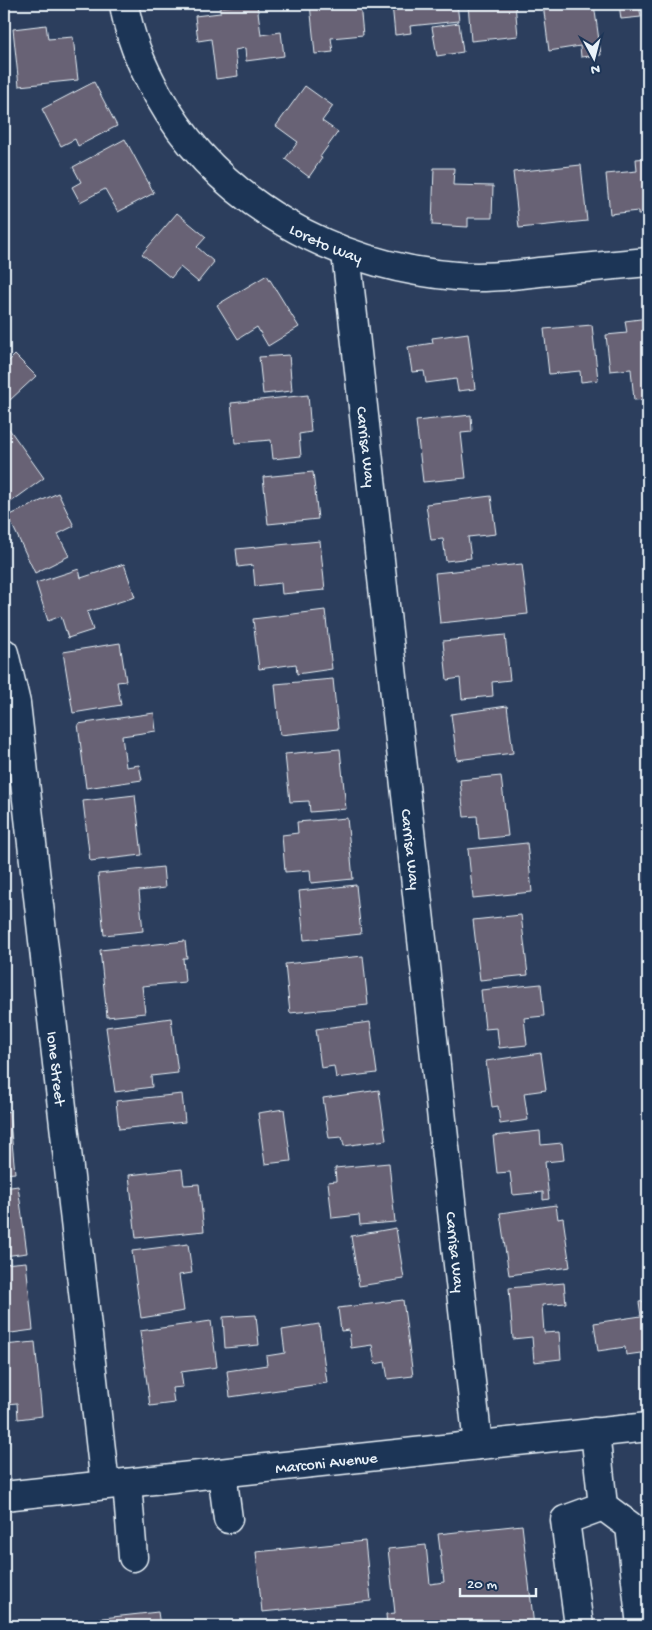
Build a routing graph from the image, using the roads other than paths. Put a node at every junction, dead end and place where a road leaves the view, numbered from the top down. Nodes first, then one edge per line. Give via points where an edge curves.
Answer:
1 (124, 4) edge
2 (346, 253) junction
3 (648, 262) edge
4 (4, 653) edge
5 (648, 1427) edge
6 (595, 1432) junction
7 (478, 1445) junction
8 (222, 1473) junction
9 (116, 1484) junction
10 (4, 1496) edge
11 (603, 1506) junction
12 (228, 1519) dead end
13 (133, 1557) dead end
14 (579, 1626) edge
15 (641, 1626) edge

1 - 2 street, Loreto Way via 138,57 148,78 196,151 240,192 272,216
2 - 3 street, Loreto Way via 418,272 458,276 497,276
2 - 7 street, Carrisa Way
4 - 9 street, Ione Street via 16,703
5 - 6 street, Marconi Avenue
6 - 7 street, Marconi Avenue
6 - 11 street
7 - 8 street, Marconi Avenue
8 - 9 street, Marconi Avenue
8 - 12 street
9 - 10 street, Marconi Avenue
9 - 13 street, Ione Street
11 - 14 street via 565,1520
11 - 15 street via 630,1526

